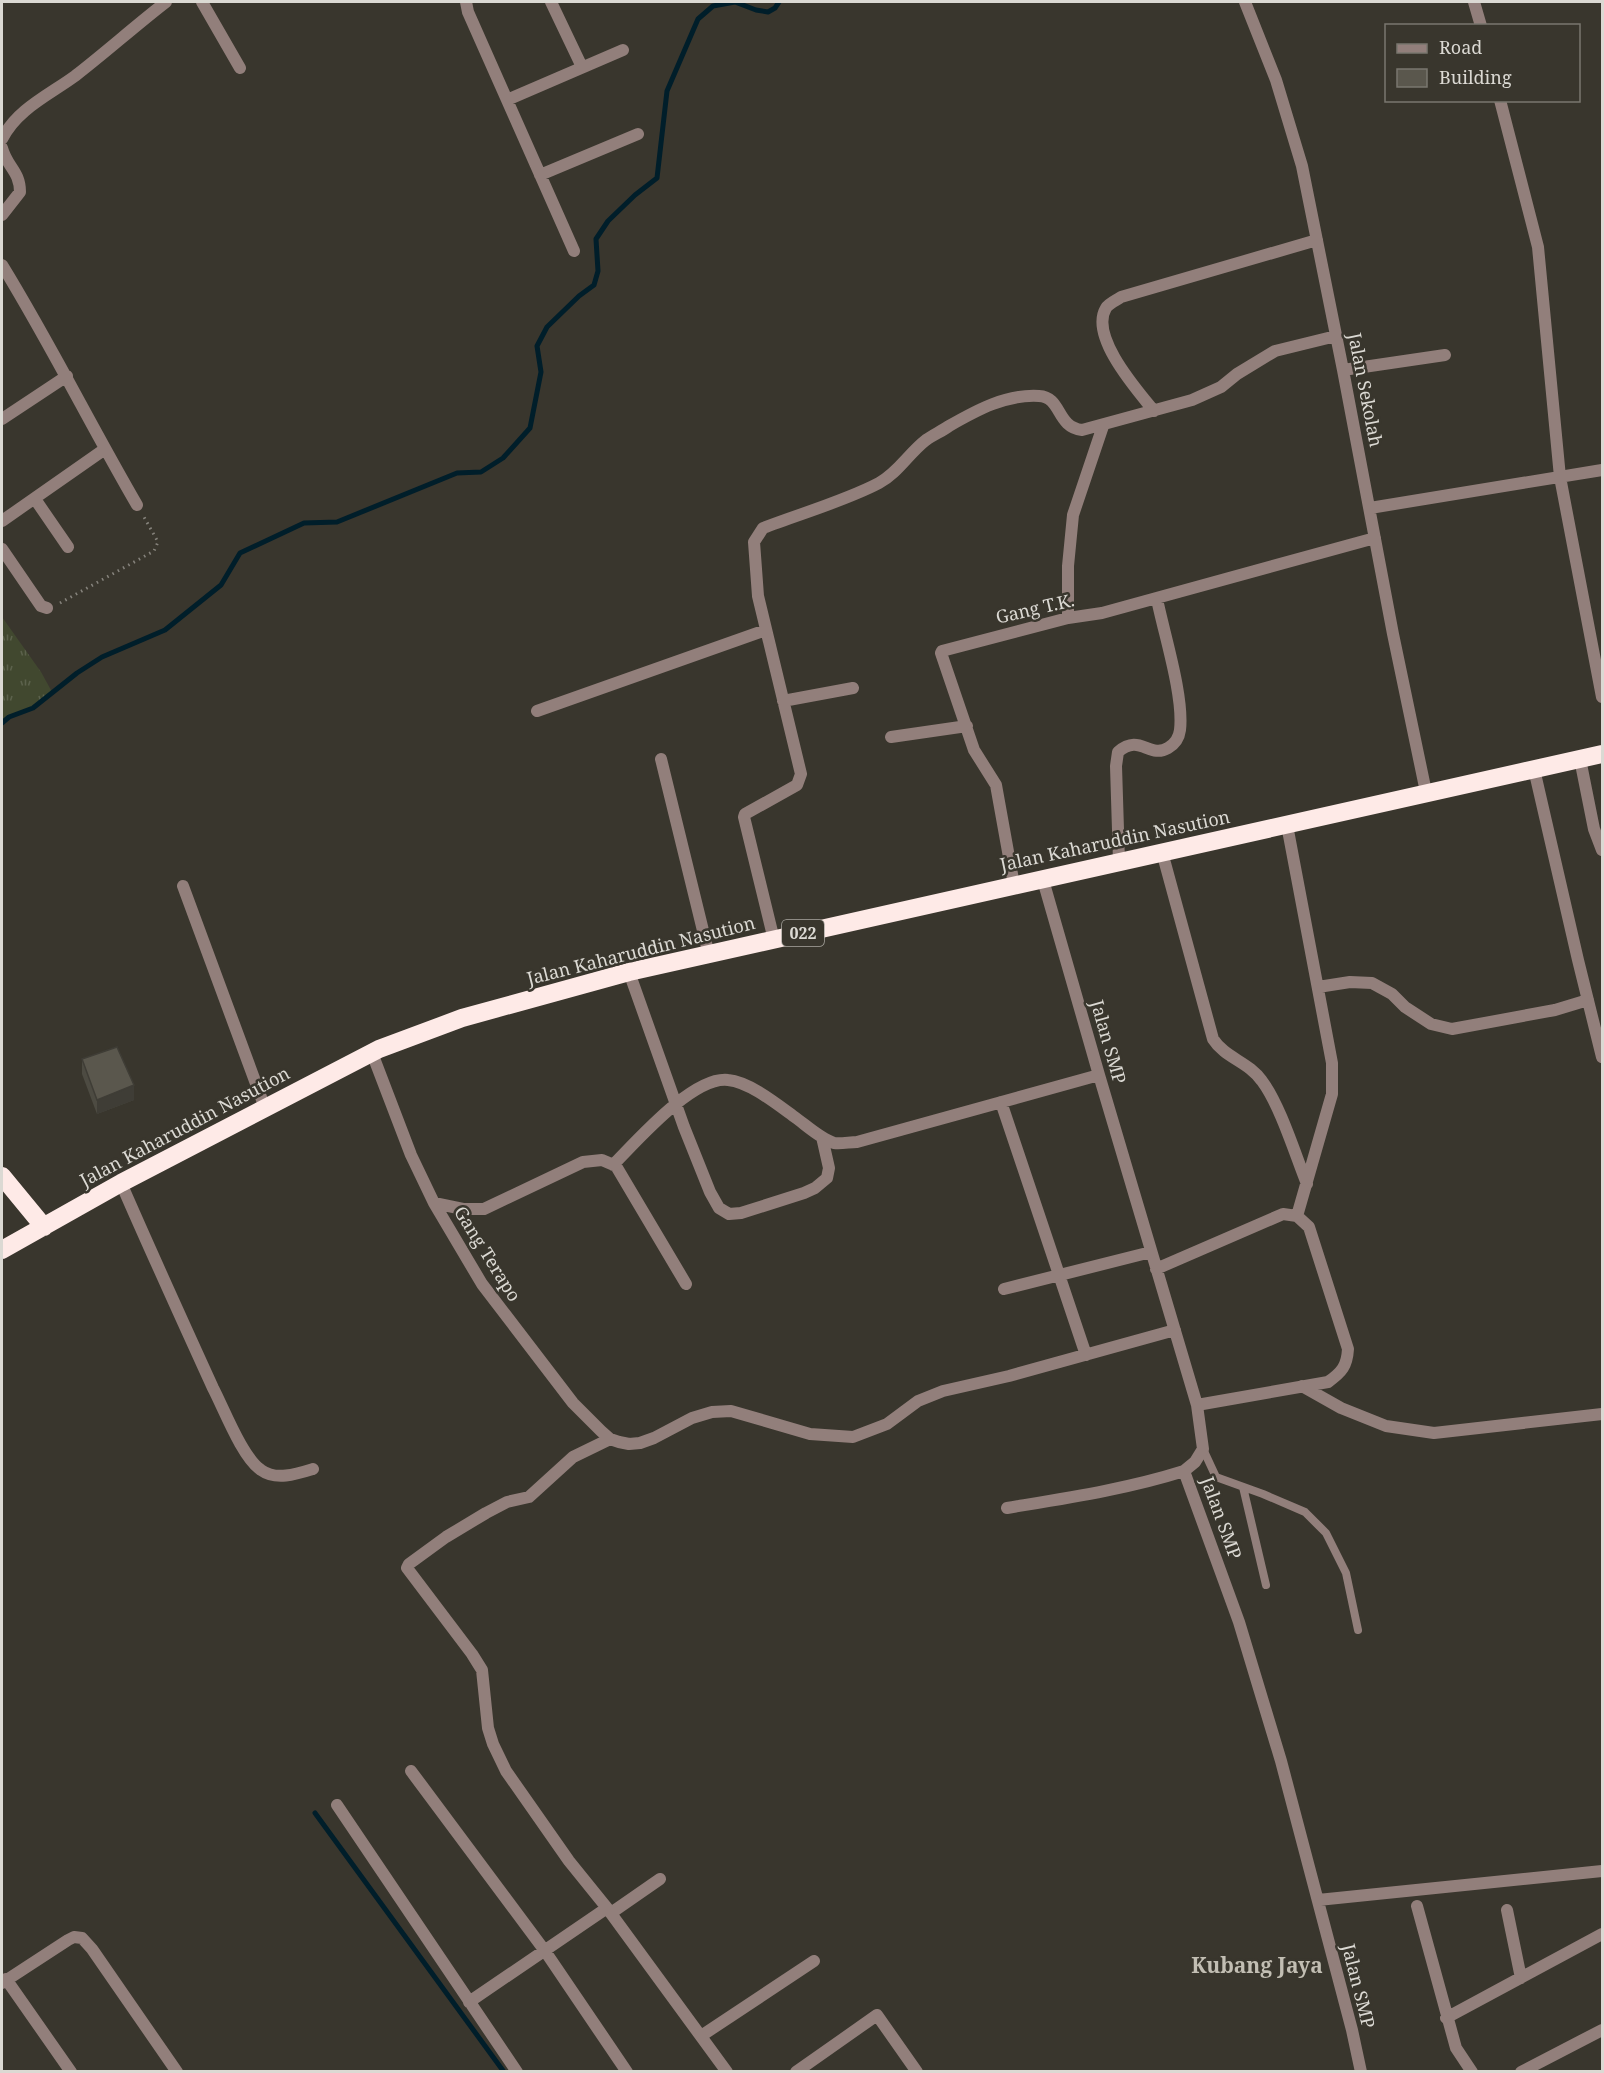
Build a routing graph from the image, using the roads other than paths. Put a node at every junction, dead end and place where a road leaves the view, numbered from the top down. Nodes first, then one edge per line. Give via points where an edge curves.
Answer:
1 (166, 2) edge
2 (202, 2) edge
3 (466, 2) edge
4 (551, 2) edge
5 (1245, 2) edge
6 (1474, 2) edge
7 (1480, 24) edge
8 (623, 50) dead end
9 (582, 67) junction
10 (240, 68) dead end
11 (507, 100) junction
12 (1501, 102) edge
13 (638, 134) dead end
14 (2, 139) edge
15 (2, 148) edge
16 (540, 175) junction
17 (2, 215) edge
18 (1317, 240) junction
19 (574, 251) dead end
20 (2, 265) edge
21 (1336, 336) junction
22 (1445, 355) dead end
23 (1343, 370) junction
24 (67, 376) junction
25 (1154, 411) junction
26 (2, 419) edge
27 (1103, 426) junction
28 (105, 448) junction
29 (1602, 470) edge
30 (1560, 477) junction
31 (35, 499) junction
32 (137, 505) road end
33 (1370, 508) junction
34 (2, 521) edge
35 (1375, 538) junction
36 (68, 547) dead end
37 (2, 549) edge
38 (1157, 599) junction
39 (47, 608) road end
40 (1068, 618) junction
41 (766, 630) junction
42 (853, 688) dead end
43 (1602, 697) edge
44 (783, 701) junction
45 (537, 711) dead end
46 (967, 726) junction
47 (891, 737) dead end
48 (1602, 754) edge
49 (661, 759) dead end
50 (1581, 759) junction
51 (1534, 769) junction
52 (1426, 792) junction
53 (1287, 825) junction
54 (1602, 850) edge
55 (1162, 852) junction
56 (1119, 862) junction
57 (1043, 880) junction
58 (1014, 885) junction
59 (183, 886) dead end
60 (774, 940) junction
61 (709, 955) junction
62 (629, 972) junction
63 (1318, 987) junction
64 (1588, 1000) junction
65 (372, 1053) junction
66 (1602, 1057) edge
67 (1099, 1075) junction
68 (1001, 1102) junction
69 (676, 1103) junction
70 (265, 1108) junction
71 (822, 1137) junction
72 (613, 1165) junction
73 (2, 1176) edge
74 (122, 1183) junction
75 (1307, 1184) junction
76 (434, 1203) junction
77 (1297, 1216) junction
78 (44, 1227) junction
79 (2, 1250) edge
80 (1151, 1252) junction
81 (1156, 1269) junction
82 (1059, 1275) junction
83 (686, 1284) dead end
84 (1004, 1289) dead end
85 (1174, 1330) junction
86 (1086, 1355) junction
87 (1302, 1386) junction
88 (1197, 1405) junction
89 (1602, 1414) edge
90 (615, 1440) junction
91 (1203, 1449) junction
92 (314, 1469) dead end
93 (1184, 1471) junction
94 (1243, 1487) junction
95 (1007, 1508) dead end
96 (1266, 1585) dead end
97 (1358, 1630) dead end
98 (411, 1771) dead end
99 (336, 1804) dead end
100 (1602, 1871) edge
101 (660, 1880) dead end
102 (1318, 1900) junction
103 (1417, 1906) dead end
104 (609, 1910) junction
105 (1507, 1910) dead end
106 (1602, 1934) edge
107 (545, 1951) junction
108 (814, 1961) dead end
109 (1521, 1978) junction
110 (4, 1981) edge
111 (469, 2002) junction
112 (1446, 2018) junction
113 (1602, 2030) edge
114 (701, 2036) junction
115 (800, 2071) edge
116 (71, 2072) edge
117 (177, 2072) edge
118 (517, 2072) edge
119 (627, 2072) edge
120 (727, 2072) edge
121 (917, 2072) edge
122 (1361, 2072) edge
123 (1472, 2072) edge
124 (1521, 2072) edge

1 - 14 street via 74,77 22,112
2 - 10 street
3 - 11 street
4 - 9 street
5 - 18 street, Jalan Sekolah via 1280,91 1302,166
6 - 7 street
8 - 9 street
9 - 11 street
11 - 16 street
12 - 30 street via 1538,247
13 - 16 street
15 - 17 street via 20,179 20,192
16 - 19 street
18 - 21 street, Jalan Sekolah
18 - 25 street via 1121,297 1106,307 1102,323 1108,343
20 - 24 street
21 - 23 street, Jalan Sekolah
21 - 25 street via 1275,351 1221,387
22 - 23 street
23 - 33 street, Jalan Sekolah
24 - 26 street
24 - 28 street
25 - 27 street
27 - 40 street via 1073,515
27 - 41 street via 1074,429 1046,396 997,403 926,440 880,482 763,528 754,542 758,596
28 - 31 street
28 - 32 street
29 - 30 street
30 - 33 street
30 - 43 street
31 - 34 street
31 - 36 street
33 - 35 street, Jalan Sekolah
35 - 38 street, Gang T.K.
35 - 52 street, Jalan Sekolah
37 - 39 street via 41,606
38 - 40 street, Gang T.K.
38 - 56 street via 1178,695 1180,730 1175,743 1166,750 1139,744 1126,745 1118,752
40 - 46 street, Gang T.K. via 942,651
41 - 44 street
41 - 45 street
42 - 44 street
44 - 60 street via 800,780 744,817
46 - 47 street
46 - 58 street, Gang T.K. via 974,750 996,785
48 - 50 highway, Jalan Kaharuddin Nasution / 022
49 - 61 street
50 - 51 highway, Jalan Kaharuddin Nasution / 022
50 - 54 street via 1594,829
51 - 52 highway, Jalan Kaharuddin Nasution / 022
51 - 64 street
52 - 53 highway, Jalan Kaharuddin Nasution / 022
53 - 55 highway, Jalan Kaharuddin Nasution / 022
53 - 63 street
55 - 56 highway, Jalan Kaharuddin Nasution / 022
55 - 75 street via 1213,1039 1220,1049 1262,1081
56 - 57 highway, Jalan Kaharuddin Nasution / 022
57 - 58 highway, Jalan Kaharuddin Nasution / 022
57 - 67 street, Jalan SMP
58 - 60 highway, Jalan Kaharuddin Nasution / 022
59 - 70 street
60 - 61 highway, Jalan Kaharuddin Nasution / 022
61 - 62 highway, Jalan Kaharuddin Nasution / 022
62 - 65 highway, Jalan Kaharuddin Nasution / 022 via 462,1018
62 - 69 street
63 - 64 street via 1372,983 1431,1024 1452,1029
63 - 75 street via 1332,1063 1332,1094
64 - 66 street
65 - 70 highway, Jalan Kaharuddin Nasution / 022
65 - 76 street, Gang Terapo
67 - 68 street
67 - 80 street, Jalan SMP
68 - 71 street via 857,1142 835,1143
68 - 82 street
69 - 71 street via 709,1083 728,1080 768,1098
69 - 71 street via 710,1192 719,1208 729,1214 741,1214 804,1192 827,1178 829,1168
69 - 72 street
70 - 74 highway, Jalan Kaharuddin Nasution / 022
72 - 76 street via 583,1162 484,1209
72 - 83 street
73 - 78 highway
74 - 78 highway, Jalan Kaharuddin Nasution / 022
74 - 92 street via 233,1430 251,1460 259,1470 279,1476
75 - 77 street
76 - 90 street, Gang Terapo via 503,1314 573,1403
77 - 81 street via 1283,1214
77 - 87 street via 1309,1227 1348,1349 1348,1361 1341,1373 1328,1382
78 - 79 highway, 022
80 - 81 street, Jalan SMP
80 - 82 street
81 - 85 street, Jalan SMP
82 - 84 street
82 - 86 street
85 - 86 street
85 - 88 street, Jalan SMP
86 - 90 street via 943,1391 918,1401 887,1424 853,1437 810,1434 731,1411 692,1418 640,1443
87 - 88 street
87 - 89 street via 1341,1408 1386,1426 1434,1433
88 - 91 street, Jalan SMP
90 - 104 street via 573,1457 529,1497 507,1502 446,1537 407,1568 482,1670 488,1728 507,1771 569,1861
91 - 93 street, Jalan SMP
91 - 94 lane via 1216,1477
93 - 95 street via 1086,1495
93 - 102 street, Jalan SMP via 1239,1622
94 - 96 lane
94 - 97 lane via 1305,1512 1326,1533 1346,1573
98 - 107 street
99 - 111 street
100 - 102 street
101 - 104 street
102 - 122 street, Jalan SMP
103 - 112 street
104 - 107 street
104 - 114 street
105 - 109 street
106 - 109 street
107 - 111 street
107 - 119 street
108 - 114 street
109 - 112 street
110 - 116 street
110 - 117 street via 68,1940 82,1938
111 - 118 street
112 - 123 street via 1456,2048
113 - 124 street
114 - 120 street
115 - 121 street via 877,2015

